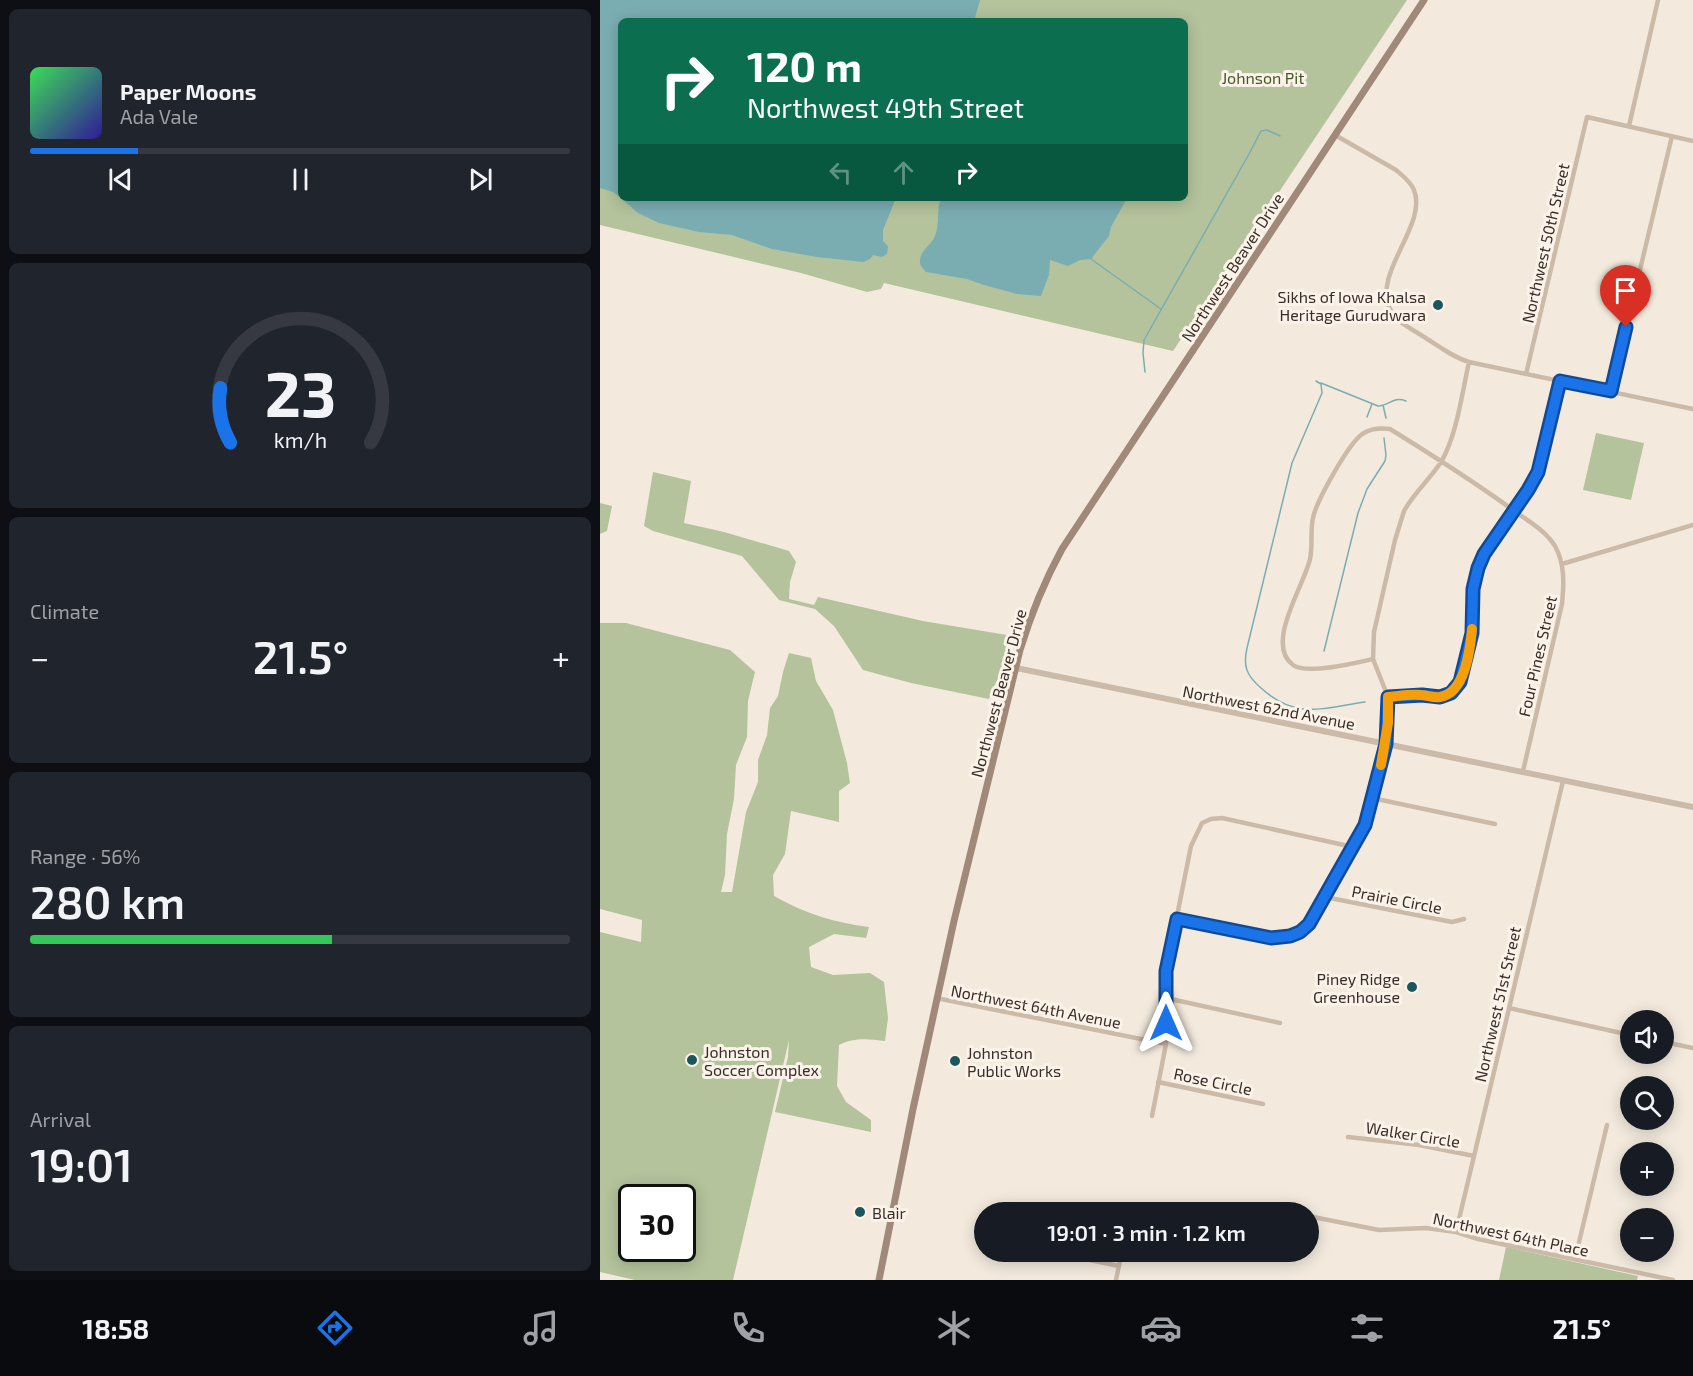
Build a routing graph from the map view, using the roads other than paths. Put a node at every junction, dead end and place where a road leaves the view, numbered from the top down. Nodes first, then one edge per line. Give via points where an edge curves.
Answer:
1 (1424, 0) edge
2 (1658, 0) edge
3 (1629, 126) junction
4 (1335, 135) junction
5 (1672, 136) junction
6 (1693, 141) edge
7 (1469, 362) junction
8 (1526, 374) junction
9 (1560, 381) junction
10 (1611, 391) junction
11 (1693, 409) edge
12 (1441, 462) junction
13 (1514, 510) junction
14 (1693, 525) edge
15 (1562, 564) junction
16 (1373, 659) junction
17 (1016, 668) junction
18 (1388, 697) junction
19 (1386, 744) junction
20 (1523, 771) junction
21 (1563, 781) junction
22 (1372, 798) junction
23 (1693, 807) edge
24 (1495, 824) dead end
25 (1353, 847) junction
26 (1325, 897) junction
27 (1177, 919) junction
28 (1464, 919) dead end
29 (936, 998) junction
30 (1166, 998) junction
31 (1509, 1008) junction
32 (1280, 1023) dead end
33 (1620, 1033) edge
34 (1166, 1044) junction
35 (1674, 1044) edge
36 (1693, 1048) edge
37 (1158, 1082) junction
38 (1263, 1104) dead end
39 (1152, 1116) dead end
40 (1607, 1125) dead end
41 (1348, 1137) dead end
42 (1474, 1156) junction
43 (1319, 1218) edge
44 (1456, 1232) junction
45 (1575, 1259) junction
46 (1100, 1262) edge
47 (1120, 1262) edge
48 (1119, 1266) junction
49 (879, 1280) edge
50 (1116, 1280) edge
51 (1673, 1280) edge

1 - 4 main road, Northwest Beaver Drive
2 - 3 street
3 - 5 street
3 - 8 street, Northwest 50th Street via 1587,117
4 - 7 street via 1396,170 1414,190 1413,217 1386,285 1390,309 1406,326
4 - 17 main road, Northwest Beaver Drive via 1062,549 1030,616
5 - 6 street
5 - 10 street
7 - 8 street
7 - 12 street via 1457,417
8 - 9 street
9 - 10 street
9 - 13 street via 1538,472
10 - 11 street
12 - 13 street, Four Pines Street
12 - 16 street via 1409,502 1400,523 1380,601
12 - 16 street, Four Pines Street via 1390,429 1374,429 1363,433 1354,443 1316,505 1310,559 1294,596 1282,646 1288,660 1301,668
13 - 15 street, Four Pines Street via 1544,532
13 - 18 street via 1484,554 1475,575 1472,633 1458,686 1440,697
14 - 15 street
15 - 20 street, Four Pines Street via 1562,604
16 - 18 street
17 - 19 street, Northwest 62nd Avenue
17 - 29 main road, Northwest Beaver Drive
18 - 19 street
19 - 20 street, Northwest 62nd Avenue
19 - 22 street
20 - 21 street, Northwest 62nd Avenue
21 - 23 street, Northwest 62nd Avenue
21 - 31 street, Northwest 51st Street
22 - 24 street
22 - 25 street via 1365,825
25 - 26 street
25 - 27 street via 1222,818 1211,819 1202,823 1191,846
26 - 27 street via 1309,924 1300,932 1281,938
26 - 28 street, Prairie Circle via 1452,922
27 - 30 street via 1166,971
29 - 34 street, Northwest 64th Avenue
29 - 49 main road, Northwest Beaver Drive
30 - 32 street
30 - 34 street
31 - 33 street
31 - 42 street, Northwest 51st Street
34 - 37 street
35 - 36 street
37 - 38 street, Rose Circle
37 - 39 street
40 - 45 street
41 - 42 street, Walker Circle
42 - 44 street, Northwest 51st Street
43 - 44 street, Northwest 64th Place via 1379,1230 1426,1227
44 - 45 street, Northwest 64th Place
45 - 51 street, Northwest 64th Place
46 - 48 street
47 - 48 street
48 - 50 street

